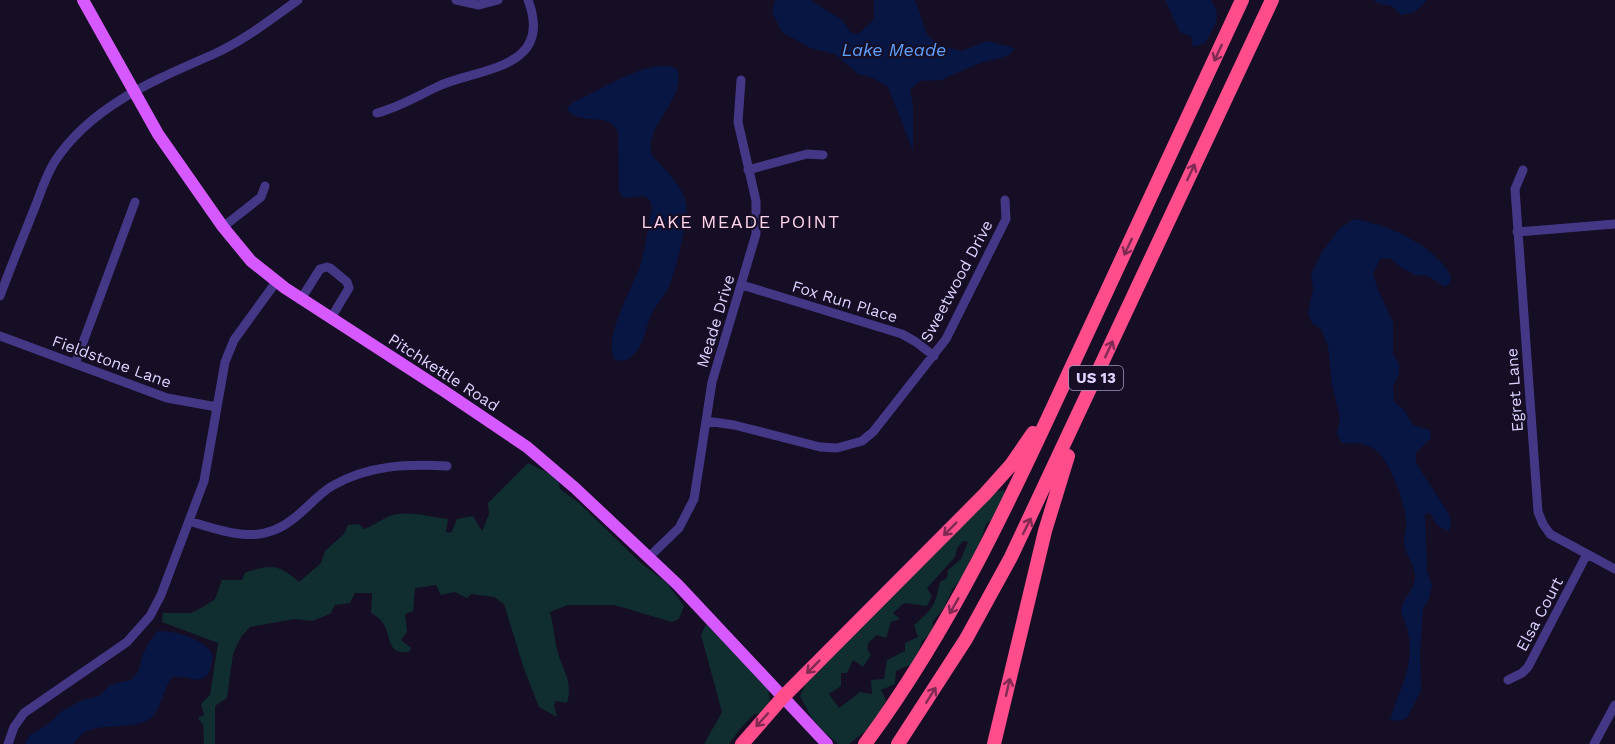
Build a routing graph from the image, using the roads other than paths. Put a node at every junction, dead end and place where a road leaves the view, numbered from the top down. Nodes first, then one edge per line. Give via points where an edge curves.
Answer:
1 (83, 0) edge
2 (298, 0) edge
3 (456, 0) edge
4 (498, 0) edge
5 (528, 0) edge
6 (1242, 0) edge
7 (1272, 0) edge
8 (741, 80) dead end
9 (135, 93) junction
10 (377, 113) dead end
11 (823, 155) dead end
12 (748, 170) junction
13 (1523, 170) dead end
14 (265, 186) dead end
15 (1005, 200) dead end
16 (135, 202) dead end
17 (1615, 224) edge
18 (223, 227) junction
19 (1517, 232) junction
20 (276, 282) junction
21 (742, 285) junction
22 (0, 296) edge
23 (301, 299) junction
24 (331, 318) junction
25 (0, 336) edge
26 (934, 356) junction
27 (75, 364) junction
28 (1073, 365) junction
29 (1099, 371) junction
30 (217, 407) junction
31 (706, 421) junction
32 (447, 466) dead end
33 (189, 521) junction
34 (1587, 554) junction
35 (649, 557) junction
36 (1615, 569) edge
37 (1508, 680) dead end
38 (783, 697) junction
39 (1615, 705) edge
40 (8, 744) edge
41 (742, 744) edge
42 (827, 744) edge
43 (866, 744) edge
44 (898, 744) edge
45 (994, 744) edge
46 (1594, 744) edge

1 - 9 main road, Pitchkettle Road
2 - 9 street via 240,40
3 - 4 street via 479,5
5 - 10 street via 532,35 513,61
6 -> 28 highway, US 13
29 -> 7 highway, US 13
8 - 12 street, Meade Drive via 738,122
9 - 18 main road, Pitchkettle Road
9 - 22 street via 93,118 53,163
11 - 12 street via 807,154
12 - 21 street, Meade Drive via 758,220
13 - 19 street, Egret Lane via 1515,189
14 - 18 street via 261,197
15 - 26 street, Sweetwood Drive via 1005,219
16 - 27 street
17 - 19 street
18 - 20 main road, Pitchkettle Road via 251,261
19 - 34 street, Egret Lane via 1538,513 1550,534
20 - 23 main road, Pitchkettle Road
20 - 30 street via 234,340 225,362
21 - 26 street, Fox Run Place via 902,334
21 - 31 street, Meade Drive via 720,351
23 - 24 main road, Pitchkettle Road
23 - 24 street via 320,269 330,268 349,288
24 - 35 main road, Pitchkettle Road via 513,437
25 - 27 street, Fieldstone Lane
26 - 31 street, Sweetwood Drive via 873,432 848,446 820,447 734,424
27 - 30 street, Fieldstone Lane via 167,398
28 -> 38 highway via 1011,465
28 -> 43 highway, US 13 via 968,580
44 -> 29 highway, US 13 via 966,639 1005,567
45 -> 29 highway via 1052,504
30 - 33 street via 204,481
31 - 35 street, Meade Drive via 690,510 679,528
32 - 33 street via 396,465 358,474 332,486 292,520 268,533 233,535
33 - 40 street via 150,616 127,642 24,714
34 - 36 street, Egret Lane
34 - 37 street, Elsa Court via 1528,667
35 - 38 main road, Pitchkettle Road
38 -> 41 highway
38 - 42 main road, Pitchkettle Road
39 - 46 street

